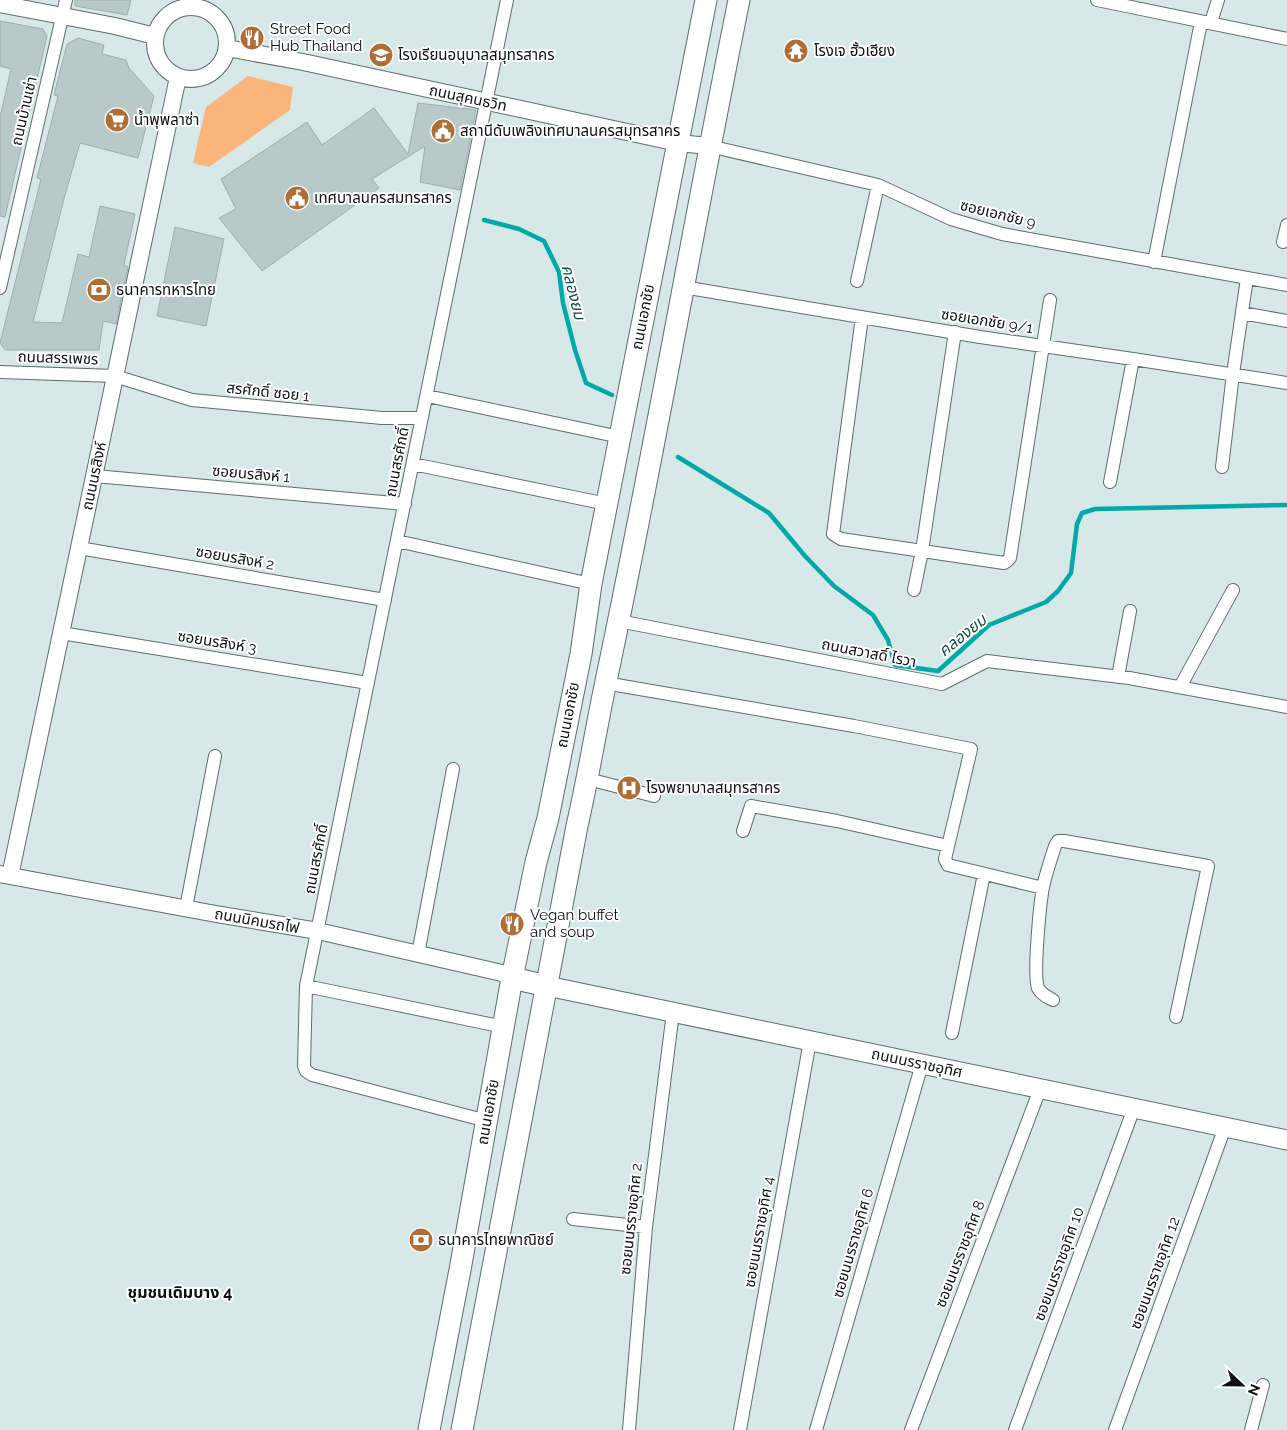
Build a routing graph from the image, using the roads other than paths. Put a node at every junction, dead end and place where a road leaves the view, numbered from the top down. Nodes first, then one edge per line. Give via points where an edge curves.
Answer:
1 (66, 0) edge
2 (507, 0) edge
3 (706, 0) edge
4 (739, 0) edge
5 (1097, 0) edge
6 (1218, 0) edge
7 (0, 4) edge
8 (201, 4) edge
9 (62, 16) junction
10 (1206, 22) junction
11 (155, 36) junction
12 (1287, 39) edge
13 (227, 48) junction
14 (178, 77) junction
15 (487, 102) junction
16 (678, 143) junction
17 (709, 146) junction
18 (878, 185) junction
19 (1287, 224) edge
20 (1283, 242) dead end
21 (1154, 262) junction
22 (1247, 278) junction
23 (858, 281) dead end
24 (1287, 285) edge
25 (683, 287) junction
26 (0, 288) edge
27 (1050, 300) dead end
28 (1242, 313) junction
29 (862, 317) junction
30 (1287, 321) edge
31 (955, 332) junction
32 (1044, 347) junction
33 (1133, 358) junction
34 (0, 372) edge
35 (1233, 374) junction
36 (115, 376) junction
37 (1287, 383) edge
38 (427, 396) junction
39 (422, 418) junction
40 (620, 437) junction
41 (413, 464) junction
42 (1222, 467) dead end
43 (94, 476) junction
44 (1110, 482) dead end
45 (405, 504) junction
46 (607, 504) junction
47 (397, 541) junction
48 (79, 548) junction
49 (922, 551) junction
50 (591, 584) junction
51 (914, 590) dead end
52 (1233, 590) dead end
53 (385, 600) junction
54 (1130, 611) dead end
55 (619, 621) junction
56 (61, 633) junction
57 (1118, 677) junction
58 (368, 683) junction
59 (606, 683) junction
60 (1180, 687) junction
61 (1287, 707) edge
62 (215, 756) dead end
63 (453, 769) dead end
64 (588, 779) junction
65 (654, 796) dead end
66 (743, 831) dead end
67 (948, 846) junction
68 (984, 874) junction
69 (5, 875) edge
70 (1043, 888) junction
71 (186, 908) junction
72 (318, 931) junction
73 (418, 954) junction
74 (512, 978) junction
75 (306, 986) junction
76 (548, 986) junction
77 (1053, 1000) dead end
78 (673, 1012) junction
79 (1176, 1017) dead end
80 (504, 1027) junction
81 (952, 1033) dead end
82 (810, 1041) junction
83 (922, 1064) junction
84 (1040, 1089) junction
85 (1134, 1108) junction
86 (487, 1121) junction
87 (1224, 1128) junction
88 (1287, 1140) edge
89 (573, 1218) dead end
90 (646, 1227) junction
91 (1263, 1385) dead end
92 (429, 1430) edge
93 (462, 1430) edge
94 (629, 1430) edge
95 (740, 1430) edge
96 (816, 1430) edge
97 (911, 1430) edge
98 (1015, 1430) edge
99 (1115, 1430) edge
100 (1251, 1430) edge

1 - 9 street, ถนนบ้านเช่า
2 - 15 street, ถนนสรศักดิ์
3 - 16 main road, ถนนเอกชัย
4 - 17 main road, ถนนเอกชัย
5 - 10 street
6 - 10 street
7 - 9 street
8 - 11 street via 170,12
8 - 13 street via 222,23
9 - 11 street
9 - 26 street, ถนนบ้านเช่า
10 - 12 street
10 - 21 street
11 - 14 street via 159,61
13 - 14 street via 224,58 210,74 189,80
13 - 15 street, ถนนสุคนธวิท
14 - 36 street, ถนนนรสิงห์
15 - 16 street, ถนนสุคนธวิท
15 - 38 street, ถนนสรศักดิ์
16 - 17 street, ถนนสุคนธวิท
16 - 40 main road, ถนนเอกชัย
17 - 18 street, ซอยเอกชัย 9
17 - 25 main road, ถนนเอกชัย
18 - 21 street, ซอยเอกชัย 9 via 951,219 1002,234
18 - 23 street
19 - 20 street
21 - 22 street, ซอยเอกชัย 9
22 - 24 street, ซอยเอกชัย 9
22 - 28 street
25 - 29 street, ซอยเอกชัย 9/1
25 - 55 main road, ถนนเอกชัย
27 - 32 street
28 - 30 street
28 - 35 street
29 - 31 street, ซอยเอกชัย 9/1
29 - 49 street via 833,534 841,539
31 - 32 street, ซอยเอกชัย 9/1
31 - 49 street
32 - 33 street, ซอยเอกชัย 9/1
32 - 49 street via 1010,558 1004,563
33 - 35 street, ซอยเอกชัย 9/1
33 - 44 street
34 - 36 street, ถนนสรรเพชร
35 - 37 street, ซอยเอกชัย 9/1
35 - 42 street
36 - 39 street, สรศักดิ์ ซอย 1 via 192,400 382,418
36 - 43 street, ถนนนรสิงห์
38 - 39 street, ถนนสรศักดิ์
38 - 40 street
39 - 41 street, ถนนสรศักดิ์
40 - 46 main road, ถนนเอกชัย
41 - 45 street, ถนนสรศักดิ์
41 - 46 street
43 - 45 street, ซอยนรสิงห์ 1
43 - 48 street, ถนนนรสิงห์
45 - 47 street, ถนนสรศักดิ์
46 - 50 main road, ถนนเอกชัย
47 - 50 street
47 - 53 street, ถนนสรศักดิ์
48 - 53 street, ซอยนรสิงห์ 2
48 - 56 street, ถนนนรสิงห์
49 - 51 street
50 - 74 main road, ถนนเอกชัย via 581,654
52 - 60 street
53 - 58 street, ถนนสรศักดิ์
54 - 57 street
55 - 57 street, ถนนสวาสดิ์ ไรวา via 942,684 987,661
55 - 59 main road, ถนนเอกชัย
56 - 58 street, ซอยนรสิงห์ 3
56 - 69 street, ถนนนรสิงห์
57 - 60 street, ถนนสวาสดิ์ ไรวา
58 - 72 street, ถนนสรศักดิ์
59 - 64 main road, ถนนเอกชัย
59 - 67 street via 971,749
60 - 61 street, ถนนสวาสดิ์ ไรวา
62 - 71 street
63 - 73 street
64 - 65 street
64 - 76 main road, ถนนเอกชัย via 576,826
66 - 67 street via 751,806
67 - 68 street via 948,865
68 - 70 street
68 - 81 street
69 - 71 street, ถนนนิคมรถไฟ
70 - 77 street via 1037,979 1039,989
70 - 79 street via 1058,841 1208,866
71 - 72 street, ถนนนิคมรถไฟ
72 - 73 street, ถนนนิคมรถไฟ
72 - 75 street, ถนนสรศักดิ์
73 - 74 street, ถนนนิคมรถไฟ
74 - 76 main road
74 - 80 main road, ถนนเอกชัย
75 - 80 street
75 - 86 street, ถนนสรศักดิ์ via 304,1066 309,1073
76 - 78 main road, ถนนนรราชอุทิศ
76 - 93 main road, ถนนเอกชัย
78 - 82 main road, ถนนนรราชอุทิศ
78 - 90 street, ซอยนนรราชอุทิศ 2
80 - 86 main road, ถนนเอกชัย
82 - 83 main road, ถนนนรราชอุทิศ
82 - 95 street, ซอยนนรราชอุทิศ 4
83 - 84 main road, ถนนนรราชอุทิศ
83 - 96 street, ซอยนนรราชอุทิศ 6
84 - 85 main road, ถนนนรราชอุทิศ
84 - 97 street, ซอยนนรราชอุทิศ 8
85 - 87 main road, ถนนนรราชอุทิศ
85 - 98 street, ซอยนนรราชอุทิศ 10
86 - 92 main road, ถนนเอกชัย
87 - 88 main road, ถนนนรราชอุทิศ
87 - 99 street, ซอยนนรราชอุทิศ 12
89 - 90 street
90 - 94 street, ซอยนนรราชอุทิศ 2
91 - 100 street

